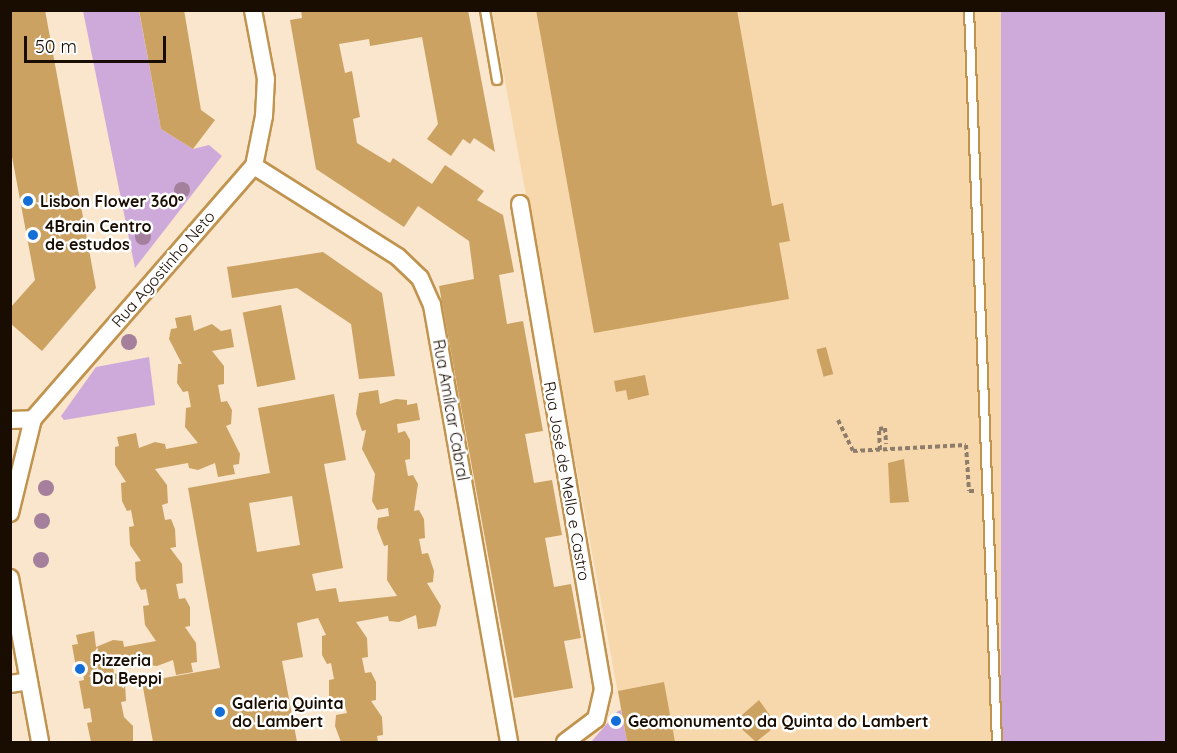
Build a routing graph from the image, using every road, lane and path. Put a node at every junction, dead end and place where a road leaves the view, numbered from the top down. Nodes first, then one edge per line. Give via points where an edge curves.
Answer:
1 (253, 10) edge
2 (485, 10) edge
3 (969, 10) edge
4 (497, 80) dead end
5 (254, 166) junction
6 (520, 204) dead end
7 (33, 419) junction
8 (10, 420) edge
9 (838, 420) dead end
10 (886, 444) dead end
11 (880, 450) junction
12 (969, 491) dead end
13 (10, 513) edge
14 (10, 578) edge
15 (29, 681) junction
16 (10, 684) edge
17 (40, 742) edge
18 (509, 742) edge
19 (565, 742) edge
20 (997, 742) edge

1 - 5 street via 266,79
2 - 4 lane
3 - 20 lane
5 - 7 street, Rua Agostinho Neto
5 - 18 street, Rua Amílcar Cabral via 398,257 420,278 432,305
6 - 19 street, Rua José de Mello e Castro via 603,689 596,719
7 - 8 street
7 - 13 street, Rua Agostinho Neto
9 - 11 path via 853,451
10 - 11 path via 885,428 879,429
11 - 12 path via 966,445
14 - 15 street
15 - 16 street
15 - 17 street

